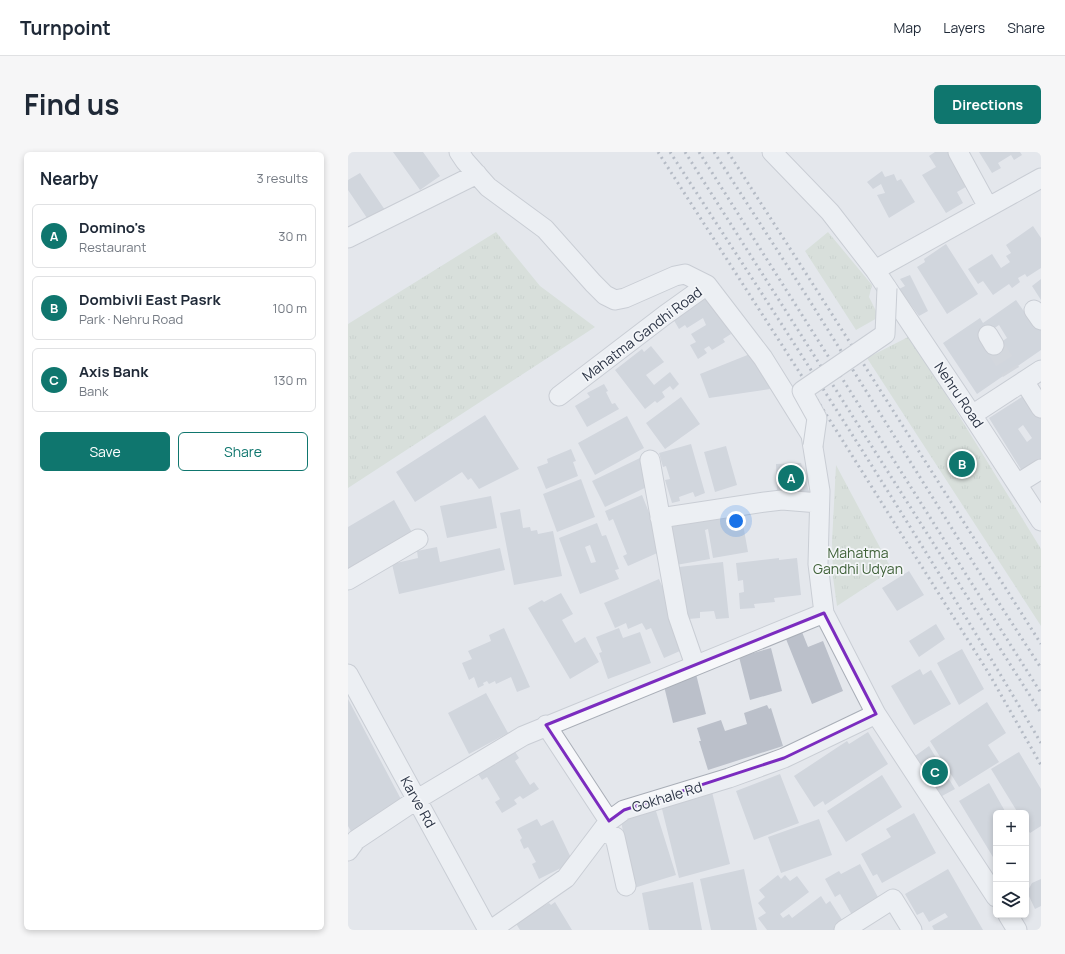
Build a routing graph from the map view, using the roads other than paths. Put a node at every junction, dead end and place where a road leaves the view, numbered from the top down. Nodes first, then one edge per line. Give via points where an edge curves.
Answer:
1 (459, 152) edge
2 (772, 152) edge
3 (958, 152) edge
4 (477, 174) junction
5 (1041, 178) edge
6 (988, 207) junction
7 (348, 238) edge
8 (875, 270) junction
9 (707, 285) junction
10 (887, 288) junction
11 (1041, 370) edge
12 (1018, 379) junction
13 (559, 396) dead end
14 (1041, 408) edge
15 (972, 415) junction
16 (813, 446) junction
17 (650, 460) dead end
18 (1041, 470) edge
19 (1017, 484) junction
20 (819, 503) junction
21 (660, 518) junction
22 (1041, 521) edge
23 (418, 539) dead end
24 (348, 580) edge
25 (824, 613) junction
26 (695, 666) junction
27 (348, 674) edge
28 (876, 714) junction
29 (546, 725) junction
30 (416, 800) junction
31 (605, 826) junction
32 (348, 851) edge
33 (626, 886) dead end
34 (993, 892) edge
35 (1010, 918) edge
36 (488, 930) edge
37 (491, 930) edge
38 (844, 930) edge
39 (912, 930) edge
40 (1017, 930) edge

1 - 4 street
2 - 8 street, Nehru Road via 830,212
3 - 6 street
4 - 7 street
4 - 9 street via 488,187 545,229 593,283 605,295 615,300 685,274
5 - 6 street
6 - 8 street
8 - 10 street, Nehru Road
9 - 13 street, Mahatma Gandhi Road
9 - 16 street, Mahatma Gandhi Road via 763,358 811,435
10 - 15 street, Nehru Road
10 - 16 street, bridge via 885,334 802,391 817,418
11 - 12 street
12 - 14 street
12 - 15 street
15 - 19 street, Nehru Road
16 - 20 street, Mahatma Gandhi Road via 820,492
17 - 21 street
18 - 19 street
19 - 22 street, Nehru Road
20 - 21 street via 782,500
20 - 25 street, Mahatma Gandhi Road via 818,564
21 - 26 street via 678,616
23 - 24 street
25 - 26 street
25 - 28 street, Mahatma Gandhi Road
26 - 29 street
27 - 30 street, Karve Rd
28 - 31 street, Gokhale Rd via 784,758 729,778 624,810
28 - 34 street, Mahatma Gandhi Road
29 - 30 street
29 - 31 street
30 - 32 street via 356,840
30 - 36 street, Karve Rd
31 - 33 street via 615,837
31 - 37 street, Gokhale Rd via 566,878
35 - 40 street
38 - 39 street via 893,899

